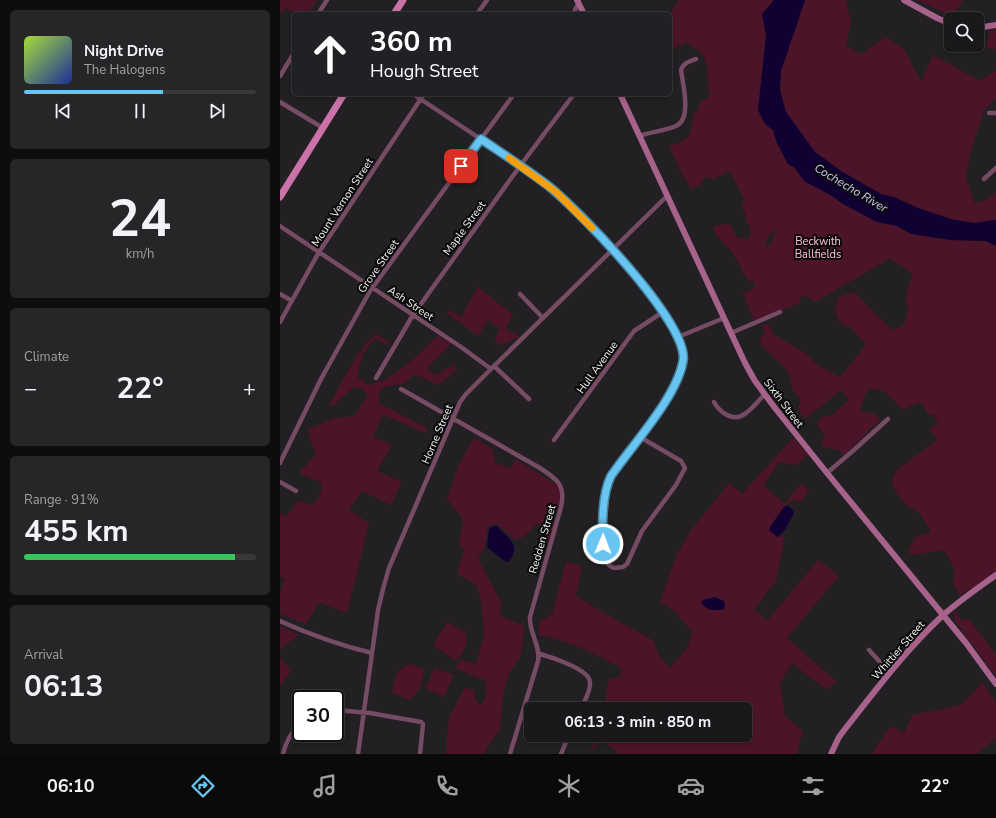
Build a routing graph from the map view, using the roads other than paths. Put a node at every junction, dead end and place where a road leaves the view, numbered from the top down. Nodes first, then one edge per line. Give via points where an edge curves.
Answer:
1 (327, 0) edge
2 (403, 0) edge
3 (487, 0) edge
4 (904, 0) edge
5 (579, 1) edge
6 (319, 12) edge
7 (395, 12) edge
8 (478, 12) edge
9 (573, 12) edge
10 (583, 12) edge
11 (944, 21) edge
12 (996, 25) edge
13 (984, 27) edge
14 (292, 56) edge
15 (696, 59) dead end
16 (280, 76) edge
17 (343, 96) edge
18 (416, 96) edge
19 (423, 96) edge
20 (513, 96) edge
21 (572, 96) edge
22 (621, 96) edge
23 (421, 99) junction
24 (280, 102) edge
25 (989, 113) dead end
26 (996, 113) edge
27 (323, 128) junction
28 (639, 136) junction
29 (481, 139) junction
30 (520, 166) junction
31 (996, 168) edge
32 (984, 179) dead end
33 (667, 196) junction
34 (280, 197) edge
35 (280, 226) edge
36 (613, 250) junction
37 (319, 252) junction
38 (372, 287) junction
39 (280, 294) edge
40 (520, 294) dead end
41 (292, 301) junction
42 (663, 312) junction
43 (780, 312) dead end
44 (413, 315) junction
45 (543, 318) junction
46 (724, 318) junction
47 (280, 322) edge
48 (731, 333) junction
49 (678, 336) junction
50 (492, 368) junction
51 (376, 378) dead end
52 (401, 389) dead end
53 (764, 395) junction
54 (529, 399) dead end
55 (714, 402) dead end
56 (453, 418) junction
57 (888, 419) dead end
58 (640, 436) junction
59 (554, 440) dead end
60 (280, 463) edge
61 (826, 473) junction
62 (280, 482) edge
63 (296, 491) dead end
64 (996, 575) edge
65 (943, 616) junction
66 (280, 621) edge
67 (869, 650) dead end
68 (372, 653) junction
69 (540, 654) junction
70 (890, 673) junction
71 (996, 684) edge
72 (584, 702) edge
73 (344, 711) edge
74 (364, 712) junction
75 (292, 733) edge
76 (566, 742) edge
77 (283, 754) edge
78 (358, 754) edge
79 (420, 754) edge
80 (510, 754) edge
81 (561, 754) edge
82 (831, 754) edge

1 - 6 street
2 - 7 main road
3 - 8 street
4 - 11 main road
5 - 9 street
5 - 10 main road
12 - 13 main road
14 - 16 street
15 - 28 street via 687,62 681,70 686,112 682,121 675,126
17 - 27 main road
18 - 23 street
19 - 23 street, Mount Vernon Street
20 - 29 street, Grove Street
21 - 30 street, Maple Street
22 - 28 main road, Sixth Street
23 - 29 street
23 - 37 street, Mount Vernon Street
24 - 27 street
25 - 26 street
27 - 34 main road
28 - 33 main road, Sixth Street
29 - 30 street
29 - 38 street, Grove Street
30 - 36 street via 556,192
30 - 44 street, Maple Street
31 - 32 street
33 - 36 street, Horne Street
33 - 46 main road, Sixth Street
35 - 37 street, Ash Street
36 - 42 street via 646,287
36 - 45 street, Horne Street
37 - 38 street, Ash Street
37 - 41 street, Mount Vernon Street
38 - 44 street, Ash Street
38 - 60 street, Grove Street via 321,379
39 - 41 street
40 - 45 street
41 - 47 street, Mount Vernon Street
42 - 49 street
42 - 59 street, Hull Avenue via 634,331
43 - 48 street
44 - 50 street, Ash Street
44 - 51 street, Maple Street
45 - 50 street, Horne Street
46 - 48 main road, Sixth Street
46 - 49 street
48 - 53 main road, Sixth Street
49 - 58 street via 684,358 679,378
50 - 54 street, Ash Street
50 - 56 street, Horne Street via 466,394
52 - 56 street, Redden Street
53 - 55 street via 748,412 739,416 724,414
53 - 61 main road, Sixth Street
56 - 68 street, Horne Street via 389,568
56 - 69 street, Redden Street via 540,468 555,478 561,487 561,507 530,617 531,632
57 - 61 street
58 - 58 street via 611,476 606,489 602,551 606,562 614,568 627,564 642,531 676,485 685,468 681,461
61 - 65 main road, Sixth Street
62 - 63 street
64 - 65 main road, Whittier Street
65 - 70 main road, Whittier Street
65 - 71 main road, Sixth Street
66 - 68 street via 331,642
67 - 70 street
68 - 74 street, Horne Street
69 - 72 street via 587,675 590,690
69 - 80 street
70 - 82 main road, Whittier Street via 839,737
73 - 74 street
74 - 78 street, Horne Street
74 - 79 street via 421,722 423,724
75 - 77 street
76 - 81 street

